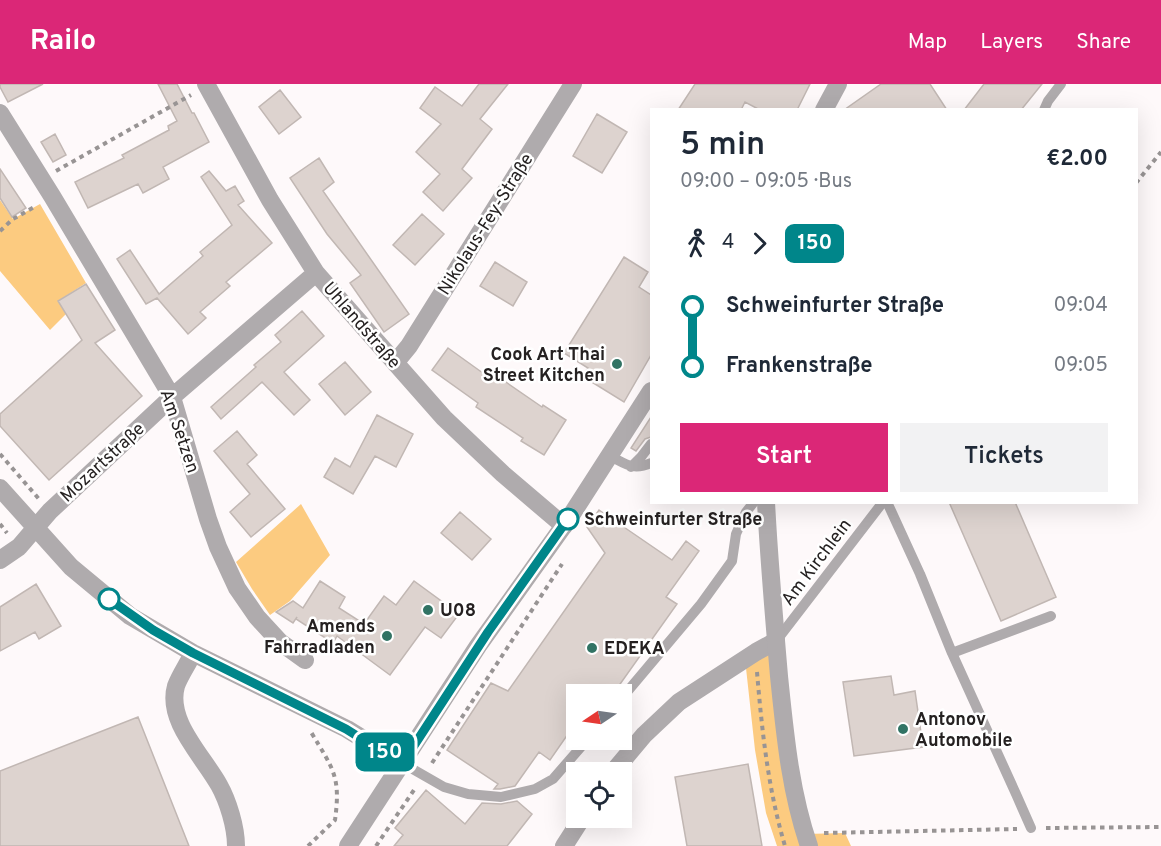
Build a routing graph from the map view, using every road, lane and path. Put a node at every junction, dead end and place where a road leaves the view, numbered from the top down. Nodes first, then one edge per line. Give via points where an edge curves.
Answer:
1 (573, 84) edge
2 (838, 84) edge
3 (1061, 84) edge
4 (207, 85) edge
5 (825, 108) edge
6 (1045, 108) edge
7 (0, 113) edge
8 (1161, 152) edge
9 (41, 179) junction
10 (1138, 181) edge
11 (52, 196) junction
12 (0, 231) edge
13 (316, 273) junction
14 (395, 363) junction
15 (650, 394) edge
16 (172, 397) junction
17 (650, 445) edge
18 (0, 454) edge
19 (610, 456) junction
20 (650, 464) edge
21 (631, 467) junction
22 (0, 488) edge
23 (752, 504) edge
24 (766, 504) edge
25 (883, 504) edge
26 (886, 504) edge
27 (50, 511) junction
28 (564, 526) junction
29 (35, 529) junction
30 (565, 559) dead end
31 (0, 560) edge
32 (1051, 616) dead end
33 (776, 642) junction
34 (193, 653) junction
35 (952, 654) junction
36 (305, 660) dead end
37 (632, 686) edge
38 (294, 703) junction
39 (578, 750) edge
40 (621, 762) edge
41 (402, 764) junction
42 (424, 776) junction
43 (1161, 827) edge
44 (576, 828) edge
45 (1031, 828) junction
46 (807, 840) edge
47 (236, 846) edge
48 (308, 846) edge
49 (348, 846) edge
50 (376, 846) edge
51 (564, 846) edge

1 - 14 street, Nikolaus-Fey-Straße via 410,346
2 - 5 street
3 - 6 lane
4 - 9 path
4 - 13 street, Uhlandstraße via 270,200
7 - 9 street, Am Setzen
8 - 10 path
9 - 11 street, Am Setzen
11 - 12 path
11 - 16 street, Am Setzen
13 - 14 street, Uhlandstraße
13 - 16 street, Mozartstraße
14 - 28 street, Uhlandstraße via 502,474
15 - 19 street
16 - 27 street, Mozartstraße
16 - 36 street, Am Setzen via 208,519 237,588 280,642
17 - 21 lane
18 - 27 path
19 - 21 lane
19 - 28 street
20 - 21 lane
22 - 29 street
23 - 37 lane via 736,534 732,561
24 - 33 street
25 - 33 lane, Am Kirchlein
26 - 35 lane
27 - 29 street, Mozartstraße
28 - 41 street via 491,627
29 - 31 street, Mozartstraße
29 - 34 street via 109,599
30 - 42 path
32 - 35 lane
33 - 40 street via 679,702
33 - 46 street via 785,743
34 - 38 street
34 - 47 street via 176,687 175,711 219,786 236,830
35 - 45 lane
38 - 41 street
38 - 48 path via 332,766 338,792 335,820
39 - 42 lane via 553,779 535,789 501,797 468,794
41 - 42 lane
41 - 49 street
42 - 50 path
43 - 45 path
44 - 51 street
45 - 46 path

